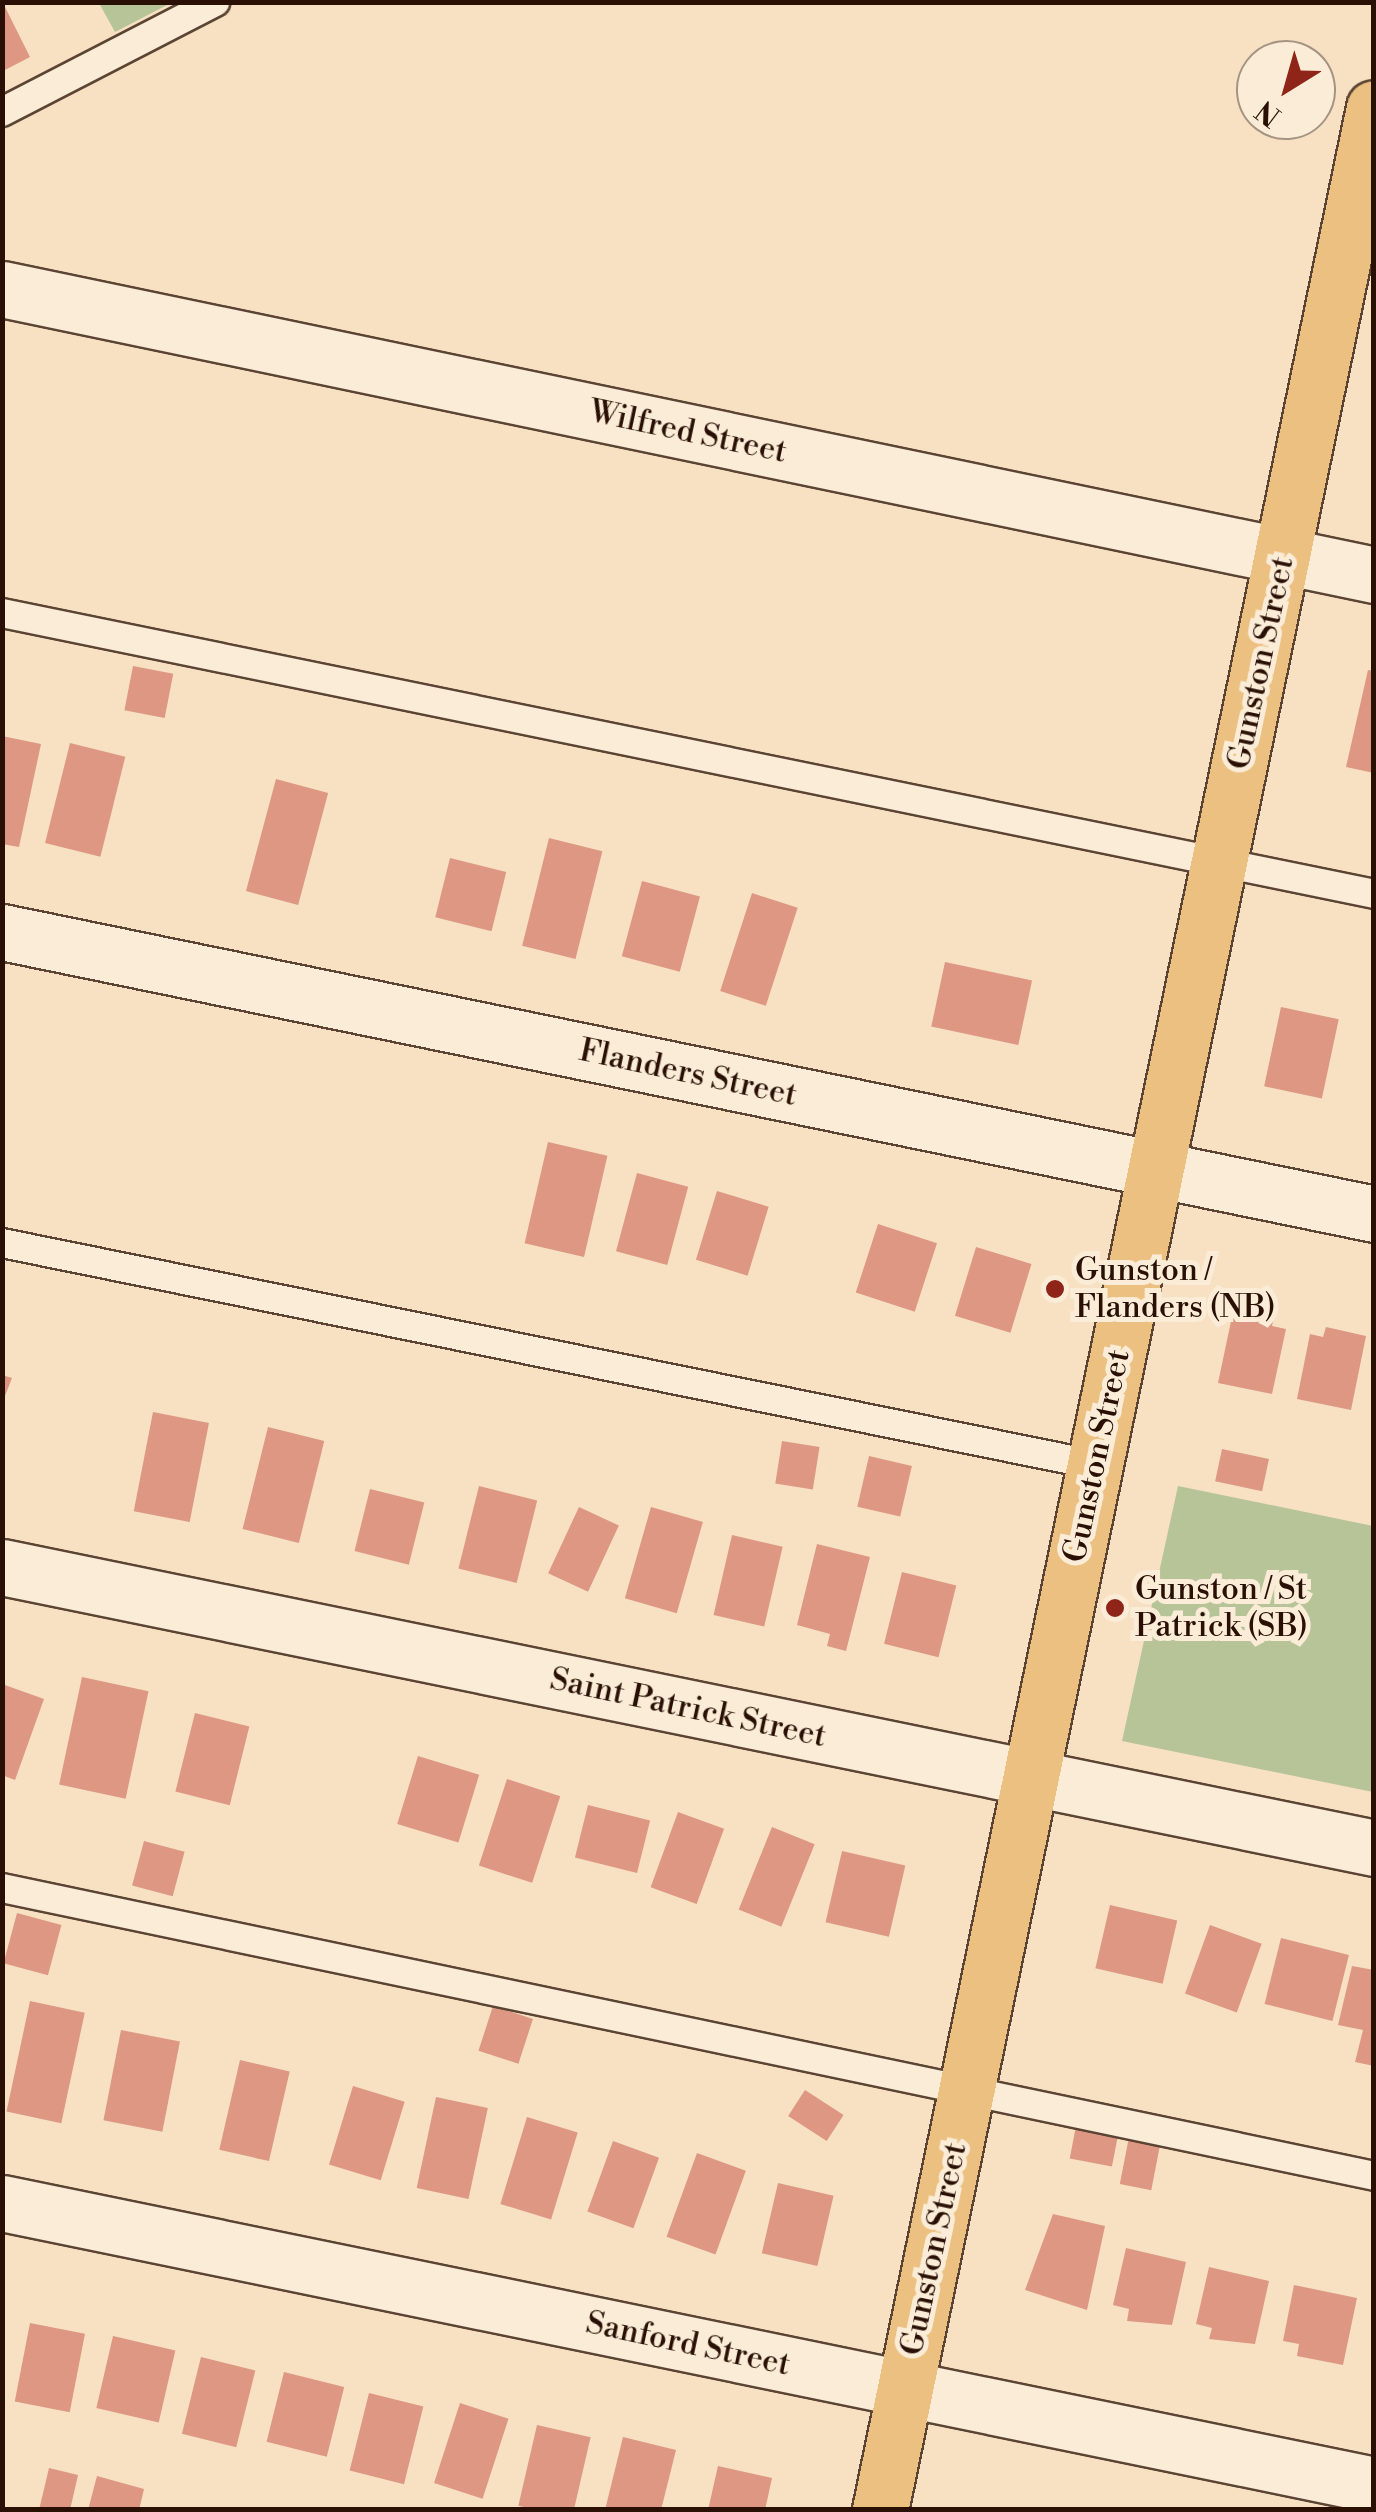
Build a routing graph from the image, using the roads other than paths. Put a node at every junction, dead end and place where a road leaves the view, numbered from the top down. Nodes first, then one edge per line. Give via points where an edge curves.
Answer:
1 (215, 2) edge
2 (1374, 108) edge
3 (2, 112) edge
4 (2, 289) edge
5 (1283, 557) junction
6 (1374, 575) edge
7 (2, 612) edge
8 (1220, 862) junction
9 (1374, 894) edge
10 (2, 932) edge
11 (1156, 1170) junction
12 (1374, 1214) edge
13 (2, 1243) edge
14 (1096, 1466) junction
15 (2, 1567) edge
16 (1031, 1778) junction
17 (1374, 1848) edge
18 (2, 1888) edge
19 (967, 2090) junction
20 (1374, 2176) edge
21 (2, 2203) edge
22 (905, 2388) junction
23 (1374, 2484) edge
24 (880, 2510) edge

1 - 3 lane
2 - 5 main road, Gunston Street
4 - 5 street, Wilfred Street
5 - 6 street, Wilfred Street
5 - 8 main road, Gunston Street
7 - 8 lane
8 - 9 lane
8 - 11 main road, Gunston Street
10 - 11 street, Flanders Street
11 - 12 street, Flanders Street
11 - 14 main road, Gunston Street
13 - 14 lane
14 - 16 main road, Gunston Street
15 - 16 street, Saint Patrick Street
16 - 17 street, Saint Patrick Street
16 - 19 main road, Gunston Street
18 - 19 lane
19 - 20 lane
19 - 22 main road, Gunston Street
21 - 22 street, Sanford Street
22 - 23 street, Sanford Street
22 - 24 main road, Gunston Street

